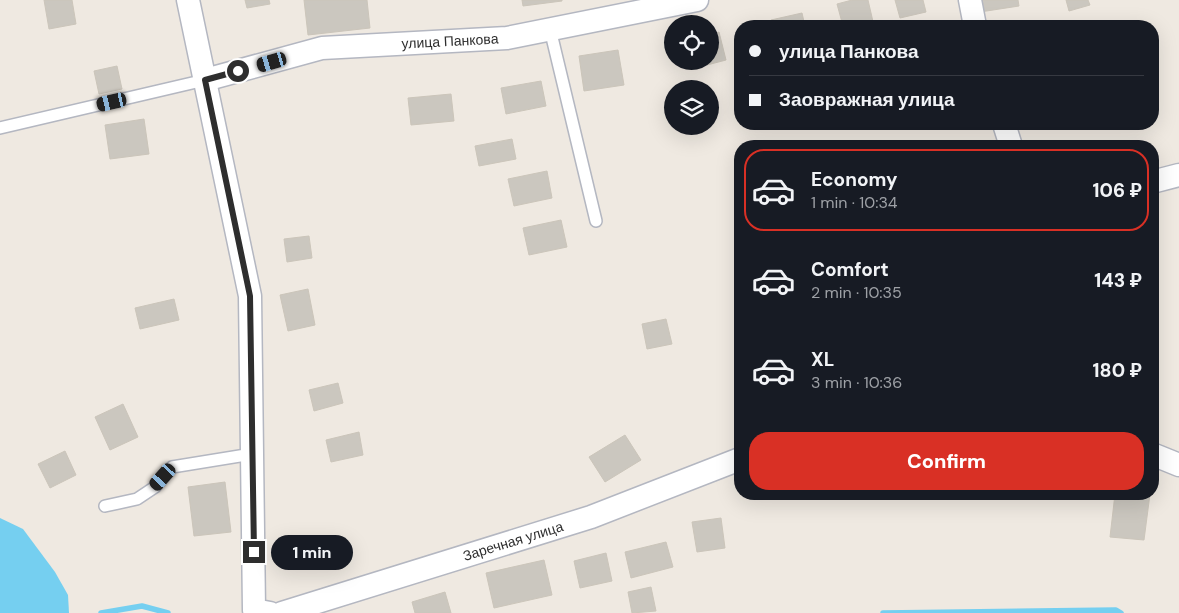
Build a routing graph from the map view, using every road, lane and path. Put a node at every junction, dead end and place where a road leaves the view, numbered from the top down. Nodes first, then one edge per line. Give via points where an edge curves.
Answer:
1 (188, 0) edge
2 (697, 0) edge
3 (970, 0) edge
4 (973, 20) edge
5 (550, 29) junction
6 (205, 80) junction
7 (0, 128) edge
8 (1179, 175) edge
9 (1159, 180) edge
10 (596, 222) dead end
11 (252, 454) junction
12 (1159, 457) edge
13 (734, 461) edge
14 (1179, 465) edge
15 (105, 506) dead end
16 (262, 612) edge
17 (282, 613) edge

1 - 6 street
2 - 5 street, улица Панкова
3 - 4 street
5 - 6 street, улица Панкова via 507,38 322,48
5 - 10 lane
6 - 7 lane
6 - 11 street via 250,296
8 - 9 street
11 - 15 lane via 172,467 154,487 136,499
11 - 16 street
12 - 14 street
13 - 17 street, Заречная улица via 591,517

